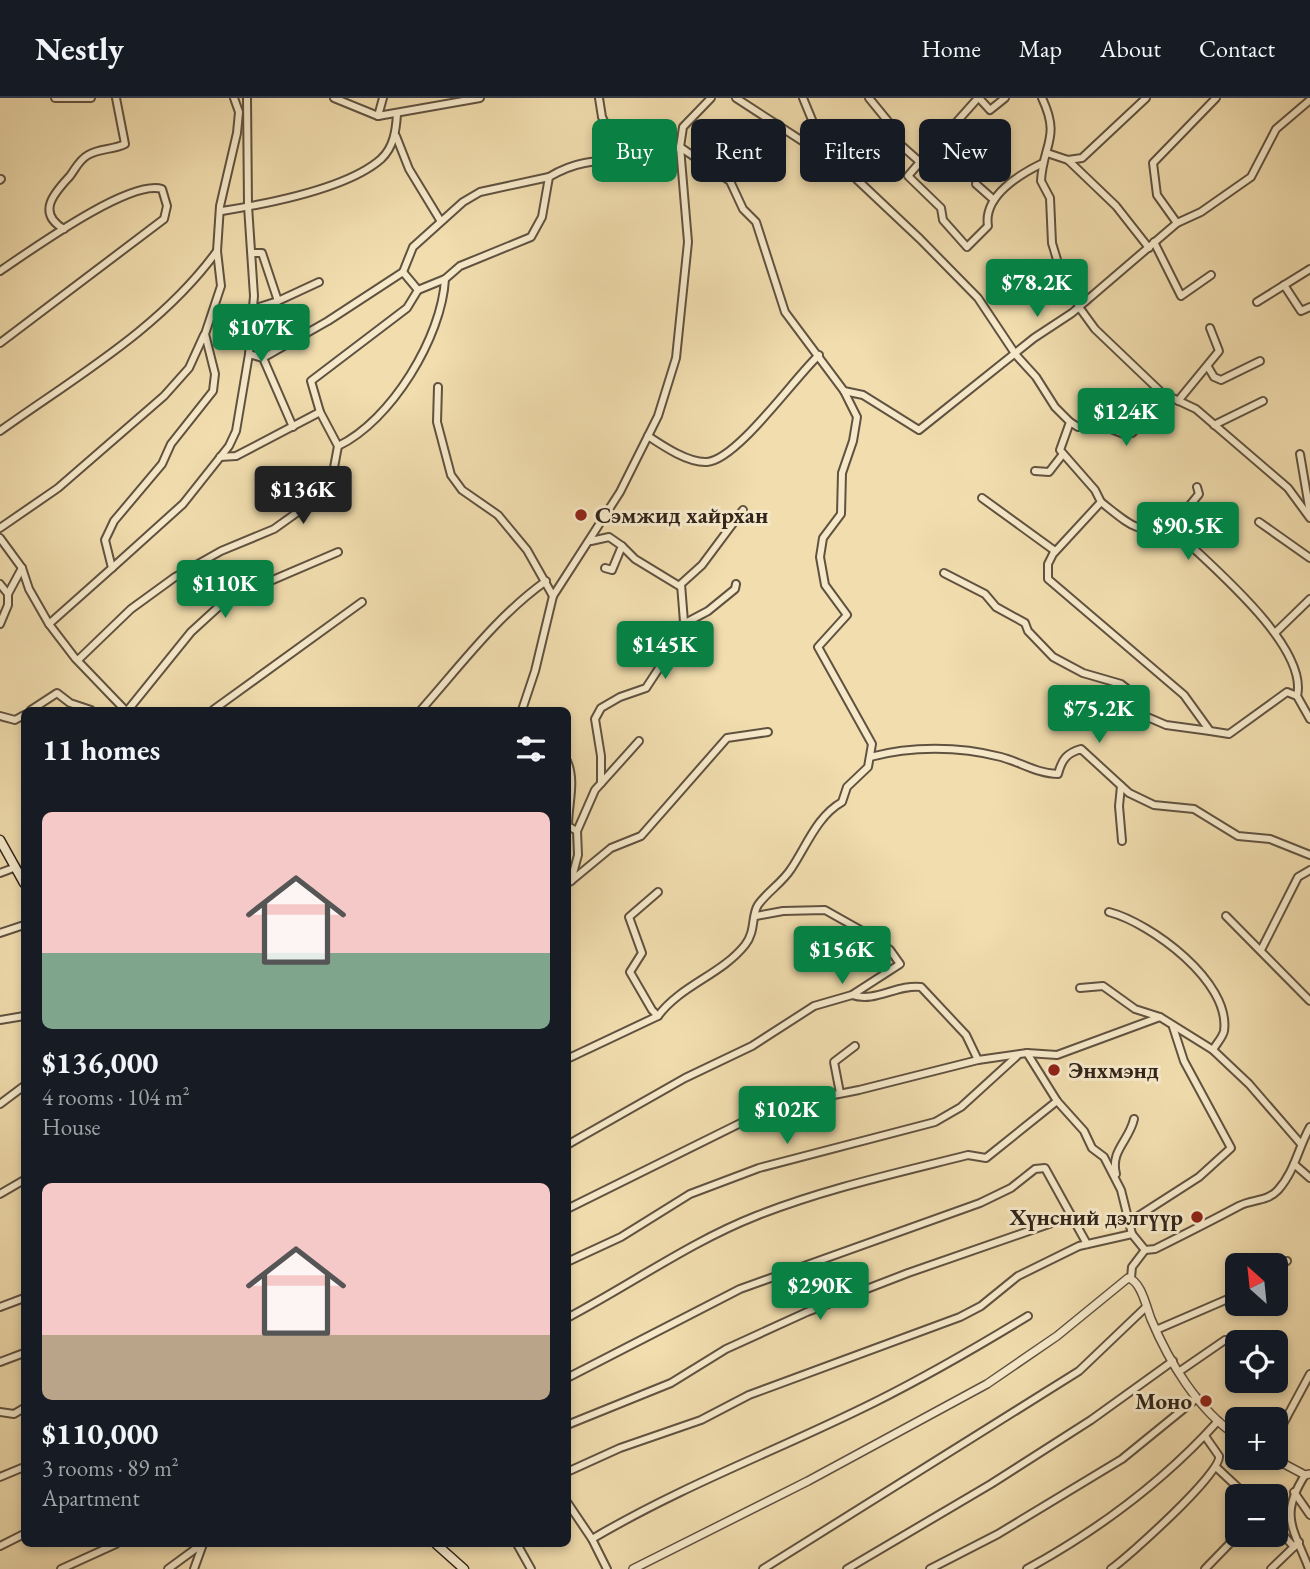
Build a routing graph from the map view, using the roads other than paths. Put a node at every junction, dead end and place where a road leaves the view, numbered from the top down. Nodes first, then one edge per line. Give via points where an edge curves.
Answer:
1 (55, 98) edge
2 (91, 98) edge
3 (116, 98) edge
4 (234, 98) edge
5 (247, 98) edge
6 (334, 98) edge
7 (383, 98) edge
8 (480, 98) edge
9 (599, 98) edge
10 (711, 98) edge
11 (736, 98) edge
12 (803, 98) edge
13 (869, 98) edge
14 (979, 98) edge
15 (1005, 98) edge
16 (1042, 98) edge
17 (1146, 98) edge
18 (1216, 98) edge
19 (1310, 100) edge
20 (397, 114) junction
21 (378, 116) junction
22 (603, 119) edge
23 (812, 119) edge
24 (396, 135) junction
25 (800, 140) edge
26 (680, 148) junction
27 (677, 149) edge
28 (1047, 153) junction
29 (1068, 160) junction
30 (592, 161) edge
31 (1043, 163) junction
32 (908, 176) junction
33 (549, 177) junction
34 (905, 179) edge
35 (860, 182) edge
36 (976, 184) dead end
37 (994, 200) junction
38 (248, 206) junction
39 (222, 211) junction
40 (440, 220) junction
41 (1177, 223) junction
42 (64, 229) junction
43 (1154, 242) junction
44 (1149, 248) junction
45 (217, 251) junction
46 (253, 254) junction
47 (1310, 270) edge
48 (0, 271) edge
49 (403, 272) junction
50 (1211, 275) dead end
51 (445, 279) junction
52 (319, 282) dead end
53 (1284, 285) junction
54 (418, 290) junction
55 (278, 301) junction
56 (1257, 302) dead end
57 (1079, 307) junction
58 (1310, 307) edge
59 (253, 309) junction
60 (1210, 328) dead end
61 (205, 334) junction
62 (0, 344) edge
63 (249, 354) junction
64 (819, 355) junction
65 (1017, 355) junction
66 (263, 358) junction
67 (1260, 361) dead end
68 (1208, 367) junction
69 (438, 387) dead end
70 (845, 391) junction
71 (1167, 395) junction
72 (1178, 401) junction
73 (1263, 401) dead end
74 (320, 412) junction
75 (1070, 422) junction
76 (1214, 425) junction
77 (293, 427) junction
78 (0, 431) edge
79 (648, 436) junction
80 (338, 446) junction
81 (1063, 454) junction
82 (1300, 454) dead end
83 (220, 457) junction
84 (1035, 471) dead end
85 (1198, 488) dead end
86 (982, 498) dead end
87 (1101, 502) junction
88 (743, 510) dead end
89 (1310, 515) edge
90 (1259, 522) dead end
91 (0, 528) edge
92 (1175, 531) junction
93 (0, 538) edge
94 (590, 541) junction
95 (622, 546) junction
96 (1055, 551) junction
97 (338, 552) dead end
98 (1310, 558) edge
99 (22, 568) junction
100 (112, 568) junction
101 (605, 568) dead end
102 (944, 573) dead end
103 (546, 581) junction
104 (0, 583) edge
105 (736, 584) dead end
106 (681, 587) junction
107 (8, 594) junction
108 (553, 596) junction
109 (1310, 599) edge
110 (362, 602) dead end
111 (684, 622) junction
112 (0, 624) edge
113 (49, 624) junction
114 (1276, 632) junction
115 (78, 660) junction
116 (1297, 696) junction
117 (35, 707) edge
118 (82, 707) edge
119 (123, 707) edge
120 (128, 707) edge
121 (217, 707) edge
122 (424, 707) edge
123 (523, 707) edge
124 (0, 716) edge
125 (21, 717) edge
126 (1310, 719) edge
127 (1210, 731) junction
128 (768, 732) dead end
129 (639, 741) dead end
130 (870, 757) junction
131 (601, 783) junction
132 (1121, 786) junction
133 (571, 828) edge
134 (577, 831) junction
135 (0, 840) edge
136 (1122, 841) dead end
137 (1310, 855) edge
138 (16, 867) junction
139 (1310, 870) edge
140 (0, 873) edge
141 (571, 876) edge
142 (21, 877) edge
143 (571, 880) edge
144 (658, 892) dead end
145 (1109, 912) dead end
146 (756, 916) junction
147 (1226, 916) dead end
148 (21, 926) edge
149 (0, 933) edge
150 (1261, 950) junction
151 (1080, 988) dead end
152 (852, 995) junction
153 (1310, 1001) edge
154 (21, 1016) edge
155 (658, 1016) junction
156 (1160, 1017) junction
157 (0, 1020) edge
158 (1173, 1025) junction
159 (855, 1046) dead end
160 (1213, 1050) junction
161 (1023, 1054) junction
162 (571, 1057) edge
163 (978, 1060) junction
164 (21, 1088) edge
165 (840, 1093) junction
166 (1057, 1101) junction
167 (0, 1104) edge
168 (1134, 1119) dead end
169 (1310, 1127) edge
170 (571, 1143) edge
171 (1301, 1144) junction
172 (1294, 1164) junction
173 (1310, 1178) edge
174 (21, 1182) edge
175 (1121, 1190) junction
176 (0, 1194) edge
177 (571, 1207) edge
178 (1072, 1216) junction
179 (1129, 1222) junction
180 (1132, 1234) junction
181 (1087, 1244) junction
182 (1145, 1250) junction
183 (571, 1260) edge
184 (1131, 1278) junction
185 (21, 1299) edge
186 (1225, 1300) edge
187 (0, 1307) edge
188 (1146, 1307) junction
189 (571, 1316) edge
190 (1028, 1316) dead end
191 (1156, 1330) junction
192 (1224, 1340) dead end
193 (21, 1354) edge
194 (1173, 1361) junction
195 (0, 1362) edge
196 (1180, 1371) junction
197 (1310, 1374) edge
198 (571, 1376) edge
199 (1197, 1398) junction
200 (21, 1410) edge
201 (0, 1412) edge
202 (1288, 1415) edge
203 (1218, 1421) junction
204 (571, 1423) edge
205 (1225, 1427) edge
206 (1205, 1436) junction
207 (1288, 1465) edge
208 (21, 1467) edge
209 (1216, 1467) junction
210 (571, 1470) edge
211 (1307, 1474) edge
212 (0, 1477) edge
213 (1234, 1484) edge
214 (1294, 1492) junction
215 (571, 1508) edge
216 (1310, 1515) edge
217 (21, 1536) edge
218 (1288, 1538) edge
219 (592, 1539) junction
220 (1296, 1545) junction
221 (0, 1546) edge
222 (110, 1547) edge
223 (198, 1547) edge
224 (201, 1547) edge
225 (439, 1547) edge
226 (519, 1547) edge
227 (1226, 1547) edge
228 (61, 1569) edge
229 (168, 1569) edge
230 (194, 1569) edge
231 (464, 1569) edge
232 (531, 1569) edge
233 (607, 1569) edge
234 (633, 1569) edge
235 (763, 1569) edge
236 (847, 1569) edge
237 (930, 1569) edge
238 (1027, 1569) edge
239 (1111, 1569) edge
240 (1205, 1569) edge
241 (1271, 1569) edge
242 (1309, 1569) edge

1 - 2 street
3 - 42 street via 125,144 84,157 54,194 48,211
4 - 39 street via 239,112 237,132
5 - 38 street
6 - 21 street
7 - 21 street
8 - 20 street
9 - 22 street
10 - 26 street via 683,127
11 - 25 street
12 - 23 street
13 - 32 street via 899,129 894,139 920,162
14 - 15 street via 990,110
14 - 32 street
16 - 28 street via 1051,116
17 - 29 street via 1082,158
18 - 41 street via 1153,163 1157,195
19 - 41 street via 1276,129 1251,177
20 - 21 street
20 - 24 street
24 - 38 street via 382,159 345,179 307,195
24 - 40 street via 409,169
26 - 27 street
26 - 64 street via 730,181 743,209 756,222 785,312
26 - 79 street via 688,243 676,358
28 - 29 street
28 - 31 street
29 - 44 street via 1116,206
30 - 33 street via 569,165
31 - 37 street via 1024,172
31 - 57 street via 1041,181 1050,198 1052,243
32 - 34 street
32 - 37 street via 941,208 943,220 967,247 988,226 986,216
33 - 40 street via 480,191
33 - 51 street via 542,217 531,237 460,266
35 - 65 street via 978,298
36 - 37 street
38 - 39 street
38 - 46 street
39 - 45 street
40 - 49 street via 413,247
41 - 43 street
42 - 48 street
42 - 62 street via 130,193 153,187 162,190 167,206 164,219
43 - 44 street
43 - 50 street via 1181,296
44 - 57 street
45 - 61 street via 221,286
45 - 78 street via 193,284 120,349
46 - 55 street via 262,253
46 - 59 street
47 - 53 street
49 - 54 street
49 - 66 street
51 - 54 street
51 - 80 street via 436,325 412,372 373,422 356,438
52 - 55 street
53 - 56 street
53 - 58 street via 1301,311
54 - 74 street via 407,308 311,381
55 - 59 street
57 - 65 street
57 - 71 street via 1095,329
59 - 63 street
60 - 68 street via 1219,351
61 - 91 street via 189,368 164,397 58,488
61 - 100 street via 215,374 213,391 171,444 162,464 114,521 105,540
63 - 66 street
63 - 83 street via 236,431
64 - 70 street
64 - 79 street via 724,455 708,462 692,459
65 - 70 street via 919,430 863,395
65 - 75 street
66 - 77 street
67 - 68 street via 1221,380
68 - 72 street
69 - 103 street via 437,422 451,475 462,489 498,515
70 - 130 street via 857,417 842,473 841,514 823,538 820,557 825,585 847,615 818,647 872,744
71 - 72 street
71 - 75 street via 1132,433 1090,421 1078,427
72 - 76 street
73 - 76 street
74 - 77 street
74 - 80 street
75 - 81 street via 1060,450
76 - 89 street via 1288,488
77 - 83 street via 236,456
79 - 94 street
80 - 115 street via 330,489 274,529 220,551 175,577 131,609
81 - 84 street via 1049,472
81 - 87 street
82 - 89 street
83 - 100 street via 183,504
85 - 92 street via 1199,494 1177,521
86 - 96 street
87 - 92 street via 1142,531
87 - 96 street
88 - 106 street
90 - 98 street
92 - 114 street
93 - 99 street
94 - 95 street via 609,537
94 - 108 street
95 - 101 street via 612,570
95 - 106 street
96 - 127 street via 1048,564 1048,579 1184,695
97 - 120 street via 226,600 191,632
99 - 107 street
99 - 113 street
100 - 113 street
102 - 127 street via 985,594 996,607 1025,623 1028,632 1054,657 1083,673 1121,684 1145,716 1166,725
103 - 108 street
103 - 122 street via 526,595
104 - 107 street
105 - 111 street via 719,603
106 - 111 street
107 - 112 street
108 - 123 street
109 - 114 street
110 - 121 street
111 - 131 street via 674,629 665,659 646,688 601,708 595,719
113 - 115 street
114 - 116 street via 1297,670
115 - 119 street
116 - 126 street
116 - 127 street via 1281,693 1229,734
117 - 118 street via 57,692
124 - 125 street
128 - 143 street via 727,738 641,836 611,848
129 - 131 street
130 - 132 street via 901,749 945,750 1001,757 1058,774 1069,752 1082,748
130 - 146 street via 868,767 847,787 842,802 832,807 790,870 756,908
131 - 134 street
132 - 136 street
132 - 137 street via 1154,805 1194,809 1238,836 1270,839
133 - 134 street
134 - 141 street via 578,855
135 - 138 main road
138 - 140 street
138 - 142 main road
139 - 150 street via 1297,877
144 - 155 street via 629,917 642,953 630,972
145 - 160 street via 1164,939 1200,971 1222,1008 1224,1033
146 - 152 street via 825,911 890,950 900,964
146 - 155 street via 745,945 717,972 667,1003
147 - 150 street
148 - 149 street
150 - 153 street
151 - 156 street via 1103,986 1135,1009
152 - 163 street via 869,998 921,987 966,1035
152 - 170 street via 814,1006 752,1046
154 - 157 street
155 - 162 street
156 - 158 street
156 - 161 street via 1057,1055
158 - 160 street
158 - 179 street via 1184,1061 1231,1149 1199,1177
159 - 165 street via 834,1062
160 - 171 street
161 - 163 street
161 - 166 street
161 - 183 street via 961,1107 935,1122 759,1168 690,1194 621,1237
163 - 165 street
164 - 167 street
165 - 177 street via 773,1107
166 - 175 street via 1104,1157
166 - 189 street via 986,1158 968,1155 754,1216
168 - 175 street via 1114,1159
169 - 171 street
171 - 172 street
172 - 173 street
172 - 182 street via 1274,1195
174 - 176 street
175 - 179 street
178 - 181 street
178 - 198 street via 1045,1168 1035,1169 1011,1188 980,1203 740,1289
178 - 204 street via 807,1312 726,1349 671,1383
179 - 180 street
180 - 181 street
180 - 182 street
181 - 210 street via 1018,1276 960,1317 749,1395 701,1420
182 - 184 street via 1132,1266
184 - 188 street
184 - 234 street via 987,1384
185 - 187 street
186 - 191 street
188 - 191 street
188 - 235 street via 1079,1371
190 - 219 street via 873,1403 702,1480
191 - 194 street
192 - 196 street
193 - 195 street
194 - 196 street
194 - 236 street via 992,1484
196 - 199 street
197 - 202 street
199 - 203 street
199 - 237 street via 1122,1459
200 - 201 street
203 - 205 street
203 - 206 street
206 - 209 street via 1219,1456
206 - 238 street via 1138,1497 1080,1540
207 - 211 street
208 - 212 street
209 - 213 street
209 - 239 street
211 - 214 street
214 - 216 street
214 - 220 street via 1289,1503
215 - 219 street
217 - 221 street
218 - 220 street
219 - 233 street
220 - 241 street
220 - 242 street
222 - 228 street
223 - 229 street
224 - 230 street
225 - 231 main road
226 - 232 street
227 - 240 street

